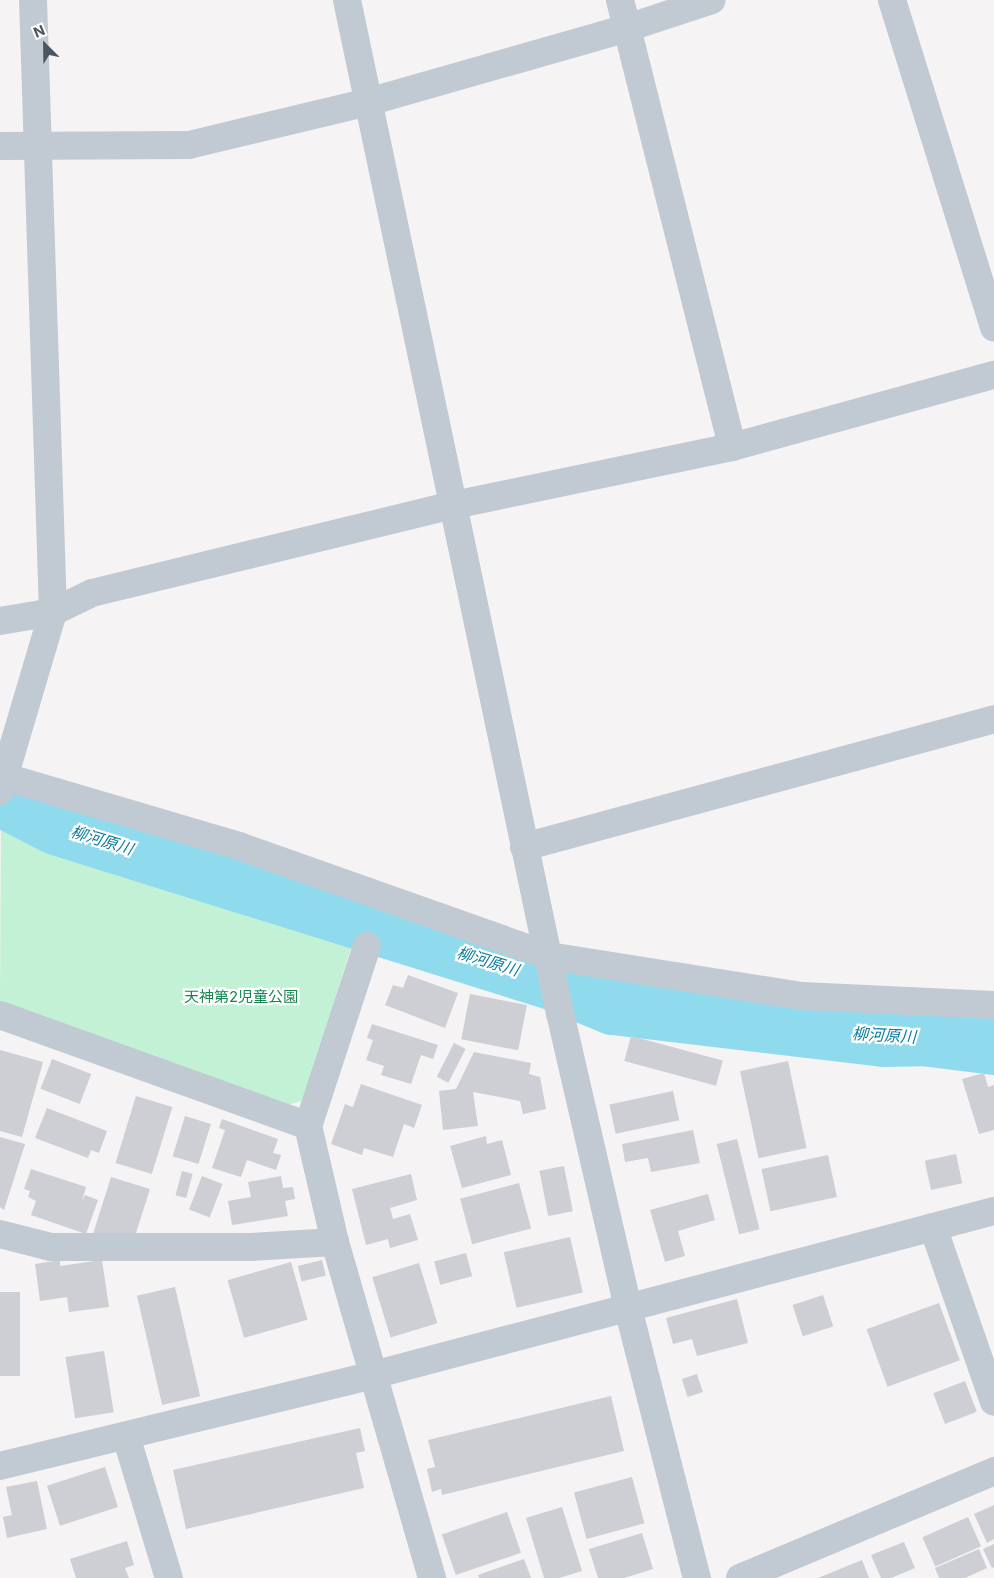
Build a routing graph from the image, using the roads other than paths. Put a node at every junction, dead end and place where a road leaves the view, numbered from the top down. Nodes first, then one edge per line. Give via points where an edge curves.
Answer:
1 (33, 0) edge
2 (347, 0) edge
3 (620, 0) edge
4 (712, 0) edge
5 (892, 0) edge
6 (627, 28) junction
7 (368, 102) junction
8 (0, 146) edge
9 (37, 148) junction
10 (994, 327) edge
11 (994, 375) edge
12 (732, 447) junction
13 (454, 505) junction
14 (53, 612) junction
15 (0, 621) edge
16 (994, 719) edge
17 (2, 784) edge
18 (524, 847) junction
19 (367, 946) dead end
20 (549, 956) junction
21 (994, 1005) edge
22 (0, 1015) edge
23 (308, 1126) junction
24 (994, 1211) edge
25 (934, 1226) junction
26 (0, 1234) edge
27 (335, 1242) junction
28 (628, 1308) junction
29 (373, 1375) junction
30 (994, 1402) edge
31 (126, 1436) junction
32 (0, 1466) edge
33 (994, 1471) edge
34 (169, 1578) edge
35 (432, 1578) edge
36 (697, 1578) edge
37 (740, 1578) edge

1 - 9 street
2 - 7 street
3 - 6 street
4 - 6 street
5 - 10 street
6 - 7 street
6 - 12 street
7 - 9 street via 189,145
7 - 13 street
8 - 9 street
9 - 14 street
11 - 12 street
12 - 13 street
13 - 14 street via 92,593
13 - 18 street
14 - 15 street
14 - 17 street
16 - 18 street
17 - 20 street via 240,846
18 - 20 street
19 - 23 street
20 - 21 street via 802,996
20 - 28 street
22 - 23 street
23 - 27 street
24 - 25 street
25 - 28 street
25 - 30 street
26 - 27 street via 51,1247 251,1247
27 - 29 street
28 - 29 street
28 - 36 street
29 - 31 street
29 - 35 street
31 - 32 street
31 - 34 street
33 - 37 street

